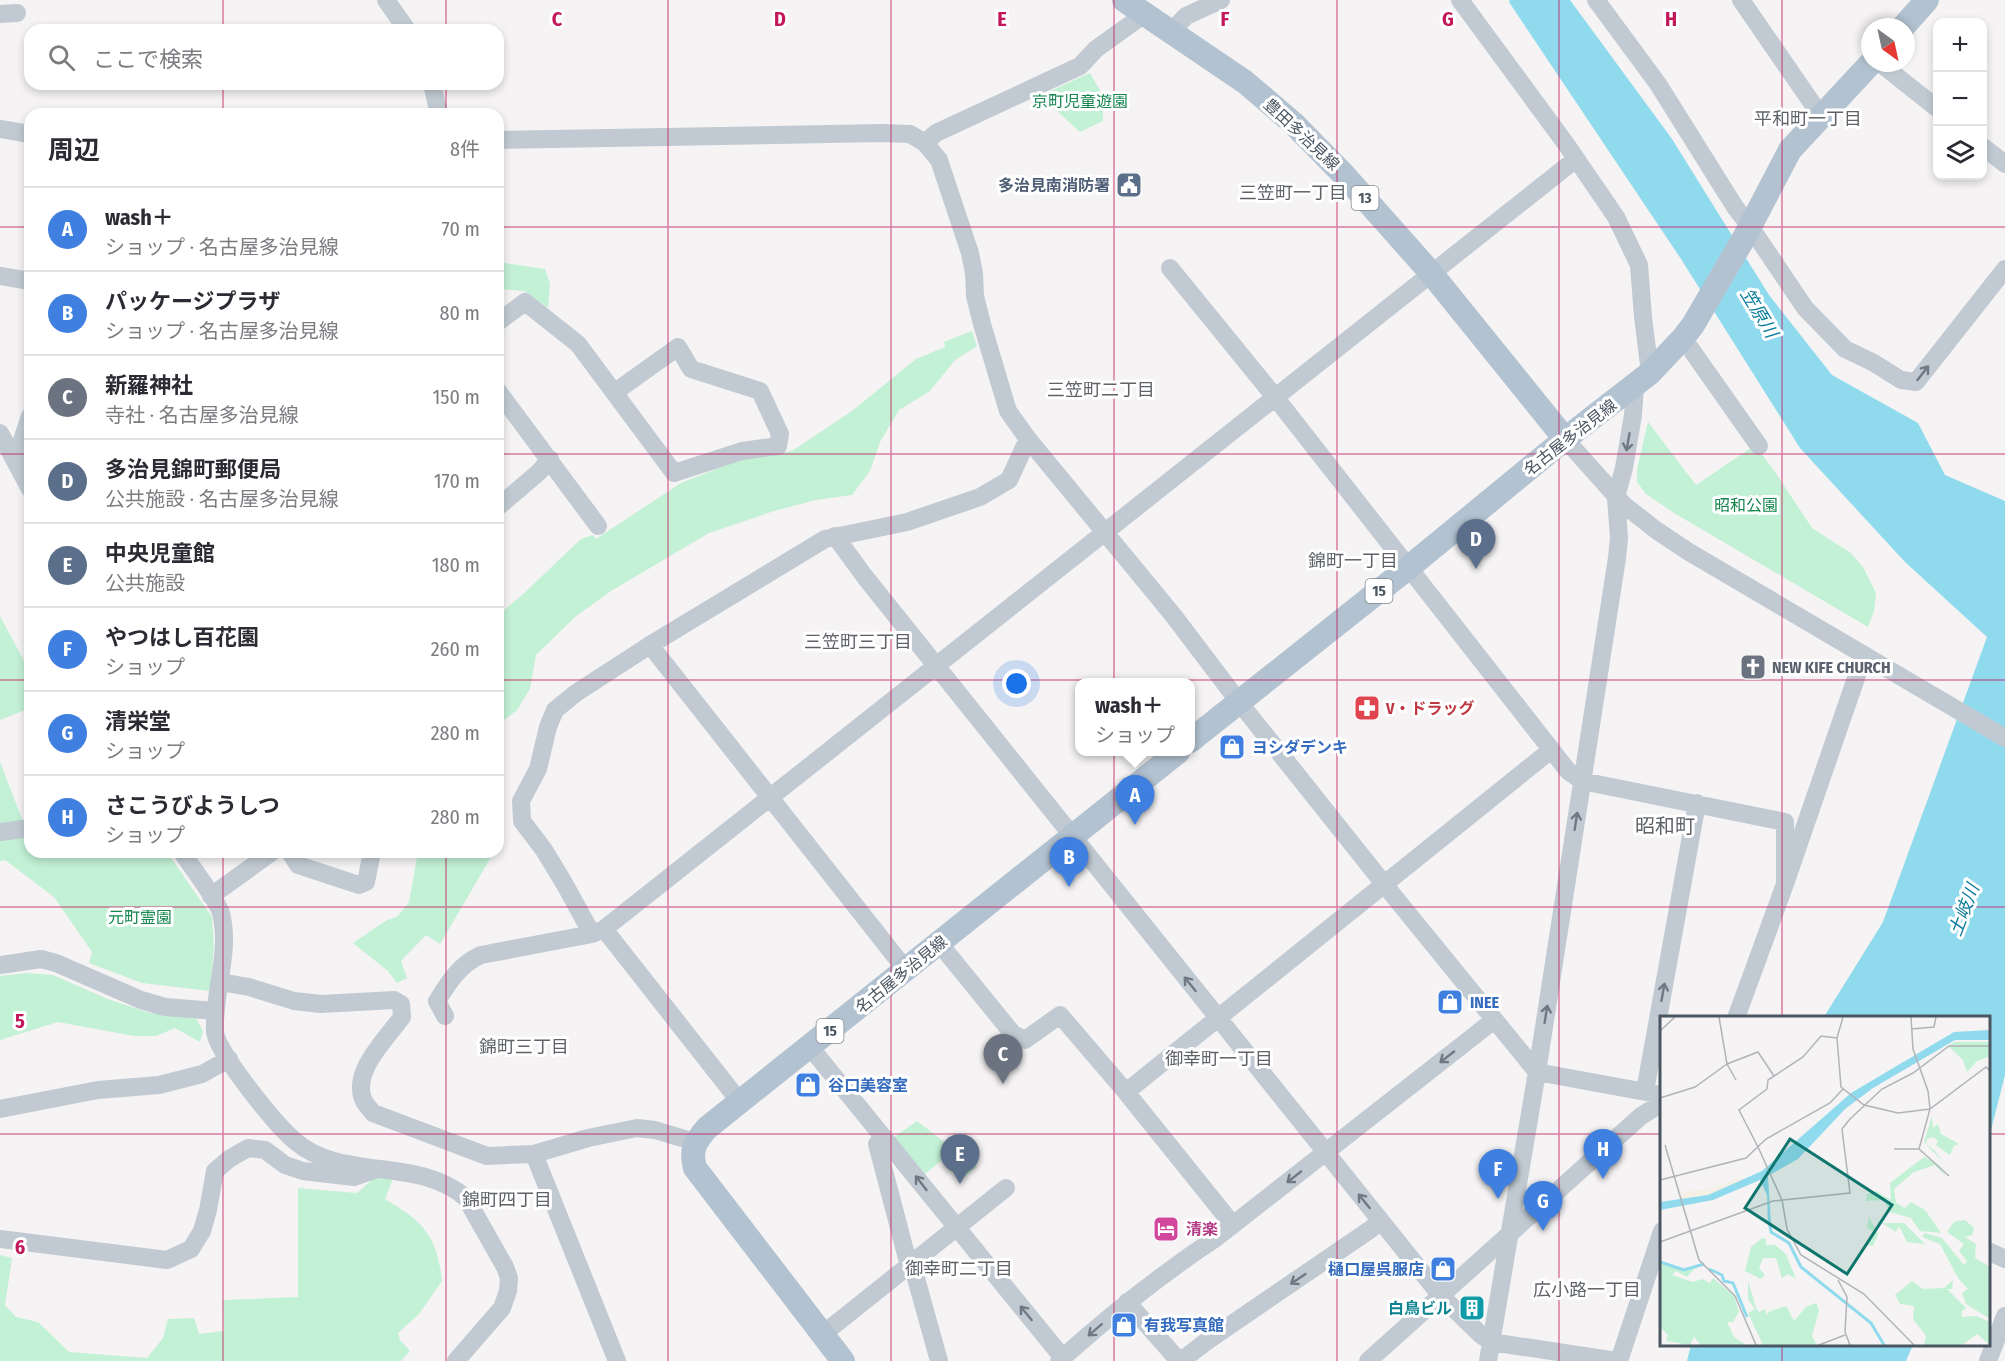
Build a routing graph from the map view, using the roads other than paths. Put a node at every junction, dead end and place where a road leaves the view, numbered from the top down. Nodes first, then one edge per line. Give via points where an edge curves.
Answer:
1 (386, 0) edge
2 (1124, 0) edge
3 (1221, 0) edge
4 (1460, 0) edge
5 (1596, 0) edge
6 (1741, 0) edge
7 (1927, 0) edge
8 (1146, 13) junction
9 (1911, 18) edge
10 (404, 24) edge
11 (1172, 31) junction
12 (1863, 72) edge
13 (1891, 72) edge
14 (433, 90) edge
15 (1933, 106) edge
16 (438, 108) edge
17 (1821, 116) junction
18 (0, 129) edge
19 (24, 133) edge
20 (504, 140) edge
21 (925, 143) junction
22 (1987, 149) edge
23 (1576, 159) junction
24 (2005, 164) edge
25 (1747, 231) junction
26 (1170, 268) dead end
27 (2005, 269) edge
28 (1431, 273) junction
29 (0, 276) edge
30 (24, 280) edge
31 (504, 318) edge
32 (1688, 331) junction
33 (1642, 380) junction
34 (615, 392) junction
35 (1275, 398) junction
36 (504, 400) edge
37 (0, 433) edge
38 (1029, 439) junction
39 (1565, 439) junction
40 (1760, 446) dead end
41 (22, 457) edge
42 (550, 459) junction
43 (1616, 496) junction
44 (504, 502) edge
45 (598, 526) dead end
46 (1105, 531) junction
47 (836, 536) junction
48 (1408, 568) junction
49 (650, 645) junction
50 (1871, 659) junction
51 (936, 666) junction
52 (1239, 702) junction
53 (1195, 738) edge
54 (2005, 738) edge
55 (1551, 750) junction
56 (1173, 756) edge
57 (1582, 781) junction
58 (770, 797) junction
59 (1697, 803) junction
60 (24, 829) edge
61 (0, 832) edge
62 (1072, 837) junction
63 (186, 858) edge
64 (264, 858) edge
65 (294, 858) edge
66 (371, 858) edge
67 (1383, 884) junction
68 (1785, 884) junction
69 (211, 896) junction
70 (598, 932) junction
71 (939, 943) junction
72 (0, 965) edge
73 (906, 970) junction
74 (220, 982) junction
75 (216, 1011) junction
76 (446, 1016) dead end
77 (1665, 1016) edge
78 (1736, 1016) edge
79 (1217, 1018) junction
80 (1493, 1021) junction
81 (810, 1047) junction
82 (1660, 1047) edge
83 (229, 1059) junction
84 (1537, 1072) junction
85 (1126, 1092) junction
86 (1653, 1093) edge
87 (740, 1102) junction
88 (1660, 1104) edge
89 (0, 1110) edge
90 (695, 1142) junction
91 (876, 1144) dead end
92 (1325, 1152) junction
93 (534, 1154) junction
94 (379, 1168) junction
95 (1006, 1188) dead end
96 (1380, 1220) junction
97 (1233, 1225) junction
98 (957, 1229) junction
99 (1508, 1235) junction
100 (1660, 1237) edge
101 (0, 1239) edge
102 (1990, 1252) edge
103 (2005, 1259) edge
104 (911, 1265) junction
105 (1441, 1296) junction
106 (1127, 1302) junction
107 (2005, 1316) edge
108 (823, 1334) junction
109 (1491, 1342) junction
110 (1061, 1359) edge
111 (456, 1361) edge
112 (617, 1361) edge
113 (843, 1361) edge
114 (939, 1361) edge
115 (1180, 1361) edge
116 (1368, 1361) edge
117 (1488, 1361) edge
118 (1618, 1361) edge
119 (1988, 1361) edge

1 - 10 street
2 - 8 main road, 豊田多治見線 / 13
3 - 11 street via 1186,16
4 - 23 street
5 - 25 street via 1658,84
6 - 17 street
7 - 9 main road
8 - 11 main road, 豊田多治見線 / 13
8 - 21 street via 1096,49 1080,66 936,133
11 - 28 main road, 豊田多治見線 / 13 via 1245,82 1293,123
12 - 17 main road, 名古屋多治見線 / 15
13 - 15 street
14 - 16 street
17 - 25 main road, 名古屋多治見線 / 15 via 1790,150
18 - 19 street
20 - 21 street via 882,133 910,134
21 - 38 street via 939,160 970,253 975,296 1008,411
22 - 24 street
23 - 28 street
23 - 33 street via 1616,217 1639,265
25 -> 27 street via 1804,308 1845,349 1901,380 1916,382
25 - 32 main road, 名古屋多治見線 / 15
26 - 35 street
28 - 35 street
28 - 39 main road, 豊田多治見線 / 13
29 - 30 street
31 - 34 street via 525,302 578,344
32 - 33 main road, 名古屋多治見線 / 15
32 - 40 street
33 - 39 main road, 名古屋多治見線 / 15
33 -> 43 street
34 - 34 street via 674,473 742,451 778,446 780,434 760,391 691,369 678,346
35 - 46 street
35 - 48 street
36 - 42 street
37 - 41 street
38 - 46 street
38 - 47 street via 1009,480 980,497 907,522
39 - 43 street
39 - 48 main road, 名古屋多治見線 / 15
42 - 44 street
42 - 45 street
43 - 50 street via 1689,552
43 - 57 street via 1617,558
46 - 51 street
46 - 52 street
47 - 49 street
47 - 51 street
48 - 52 main road, 名古屋多治見線 / 15
48 - 55 street
49 - 58 street
49 - 70 street via 555,711 538,769 521,801 522,821
50 - 54 street
50 - 68 street
51 - 58 street
51 - 62 street
52 - 53 main road, 名古屋多治見線 / 15
52 - 67 street
55 - 57 street
55 - 67 street
56 - 62 main road, 名古屋多治見線 / 15
57 - 59 street
84 -> 57 street
58 - 70 street
58 - 73 street
59 - 68 street via 1785,822
77 -> 59 street
60 - 61 street
62 - 71 main road, 名古屋多治見線 / 15
79 -> 62 street
63 - 69 street
64 - 69 street
65 - 66 street via 298,865 359,885 366,882
67 - 79 street
67 - 80 street
68 - 78 street
69 - 74 street via 221,911 223,929
70 - 76 street via 472,959 454,975 437,1001
70 - 87 street
71 - 73 main road, 名古屋多治見線 / 15
71 - 85 street via 1013,1034 1025,1040 1060,1015
72 - 75 street via 41,959 141,1000 165,1007
73 - 81 main road, 名古屋多治見線 / 15
74 - 75 street
74 - 93 street via 321,1004 394,1000 401,1004 402,1017 365,1068 360,1086 363,1100 373,1113 487,1156
75 - 83 street via 215,1034
79 - 85 street
79 - 92 street
80 - 84 street
80 -> 92 street
81 - 87 main road, 名古屋多治見線 / 15
98 -> 81 street
86 -> 82 street
83 - 89 street via 202,1074 159,1085 98,1090
83 - 94 street via 295,1141 327,1159
84 - 86 street
84 - 99 street
85 - 97 street
87 - 90 main road, 名古屋多治見線 / 15
88 - 99 street via 1641,1116
90 - 93 street via 637,1128 588,1137
90 - 108 main road via 695,1168
91 - 104 street
96 -> 92 street
92 -> 97 street
93 - 112 street
94 - 101 street via 354,1177 303,1171 285,1165 265,1150 248,1148 215,1171 202,1231 191,1249 167,1260
94 - 111 street via 442,1182 456,1190 466,1198 505,1267 509,1278 502,1308
95 - 98 street
96 - 105 street
96 -> 115 street
97 - 106 street
98 - 104 street
110 -> 98 street
99 - 105 street
99 - 109 street
100 - 118 street
102 - 103 street
104 - 108 street
104 - 114 street
105 - 109 street
105 - 116 street
106 -> 110 street
106 - 115 street
107 - 119 street
108 - 113 main road
109 - 117 street
109 - 118 street

